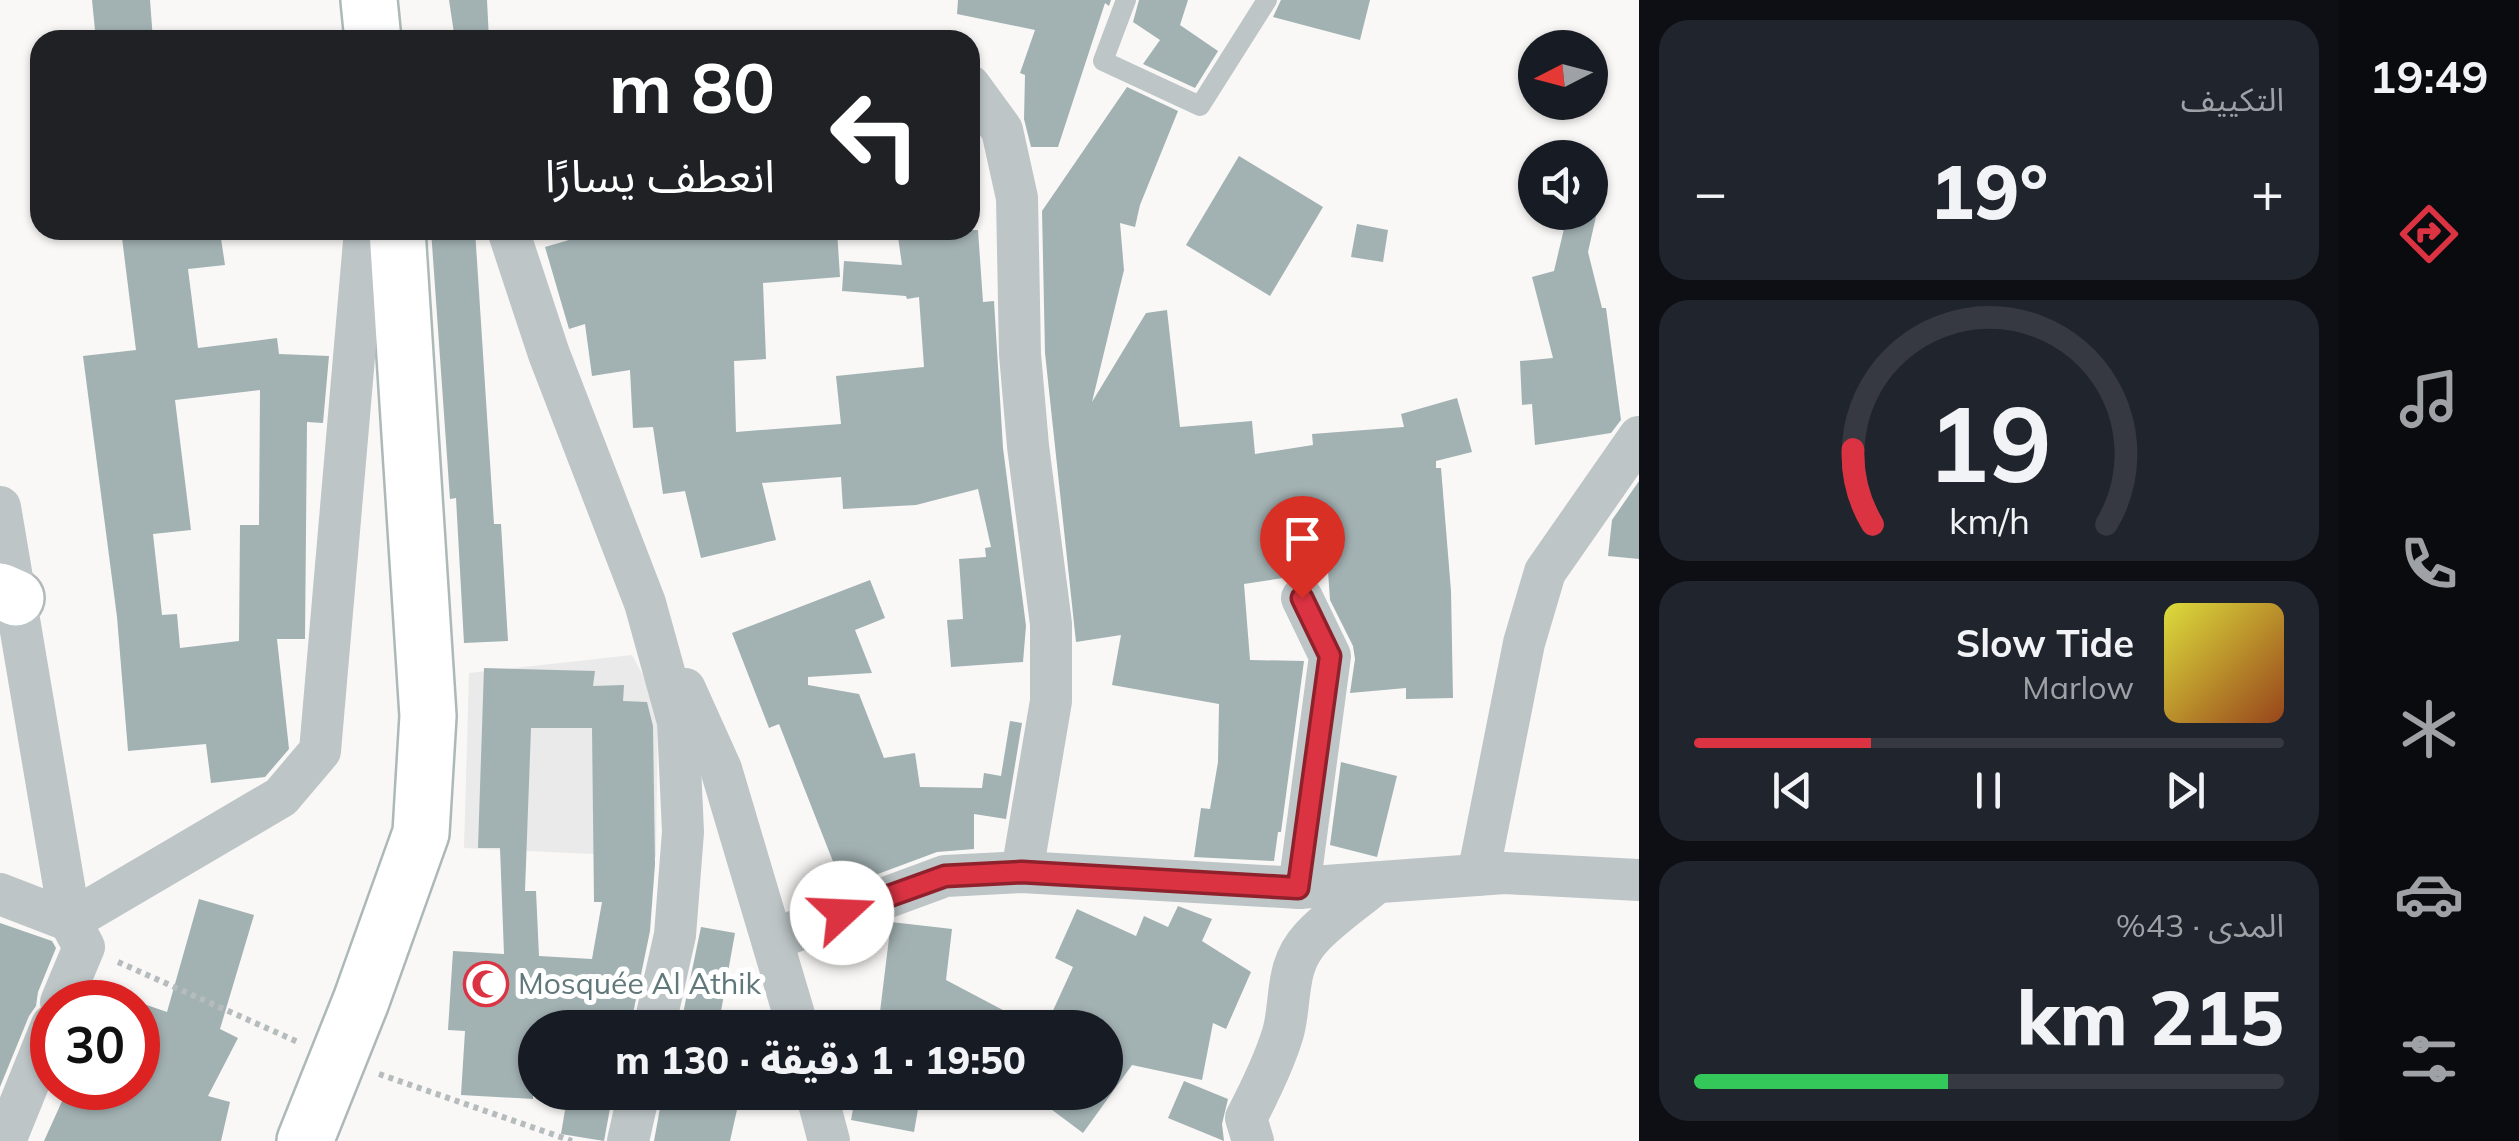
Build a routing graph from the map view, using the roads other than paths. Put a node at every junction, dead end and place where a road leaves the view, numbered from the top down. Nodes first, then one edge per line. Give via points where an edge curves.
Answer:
1 (368, 0) edge
2 (1126, 0) edge
3 (1267, 0) edge
4 (372, 30) edge
5 (980, 100) edge
6 (364, 240) edge
7 (399, 240) edge
8 (511, 240) edge
9 (1639, 437) edge
10 (0, 508) edge
11 (8, 594) edge
12 (1302, 598) dead end
13 (645, 603) junction
14 (1022, 872) junction
15 (1478, 875) junction
16 (1639, 880) edge
17 (1376, 883) junction
18 (1298, 888) junction
19 (0, 894) edge
20 (77, 934) junction
21 (774, 938) junction
22 (67, 980) edge
23 (658, 1010) edge
24 (793, 1010) edge
25 (30, 1080) edge
26 (635, 1110) edge
27 (821, 1110) edge
28 (6, 1141) edge
29 (305, 1141) edge
30 (628, 1141) edge
31 (829, 1141) edge
32 (1253, 1141) edge

1 - 4 street
2 - 3 lane via 1103,61 1200,106
5 - 14 street via 1002,130 1017,198 1020,354 1051,624 1051,701
6 - 20 street via 320,751 280,798
7 - 29 street via 428,716 421,833
8 - 13 street
9 - 15 street via 1546,572 1524,644
10 - 11 street
11 - 20 street
12 - 18 street via 1330,656
13 - 21 street via 722,769
13 - 23 street via 678,722 683,832 675,935
14 - 18 street
14 - 21 street via 945,876
15 - 16 street
15 - 17 street
17 - 18 street
17 - 32 street via 1309,940 1296,965 1284,1030 1246,1118
19 - 20 street
20 - 22 street
21 - 24 street
25 - 28 street
26 - 30 street
27 - 31 street

